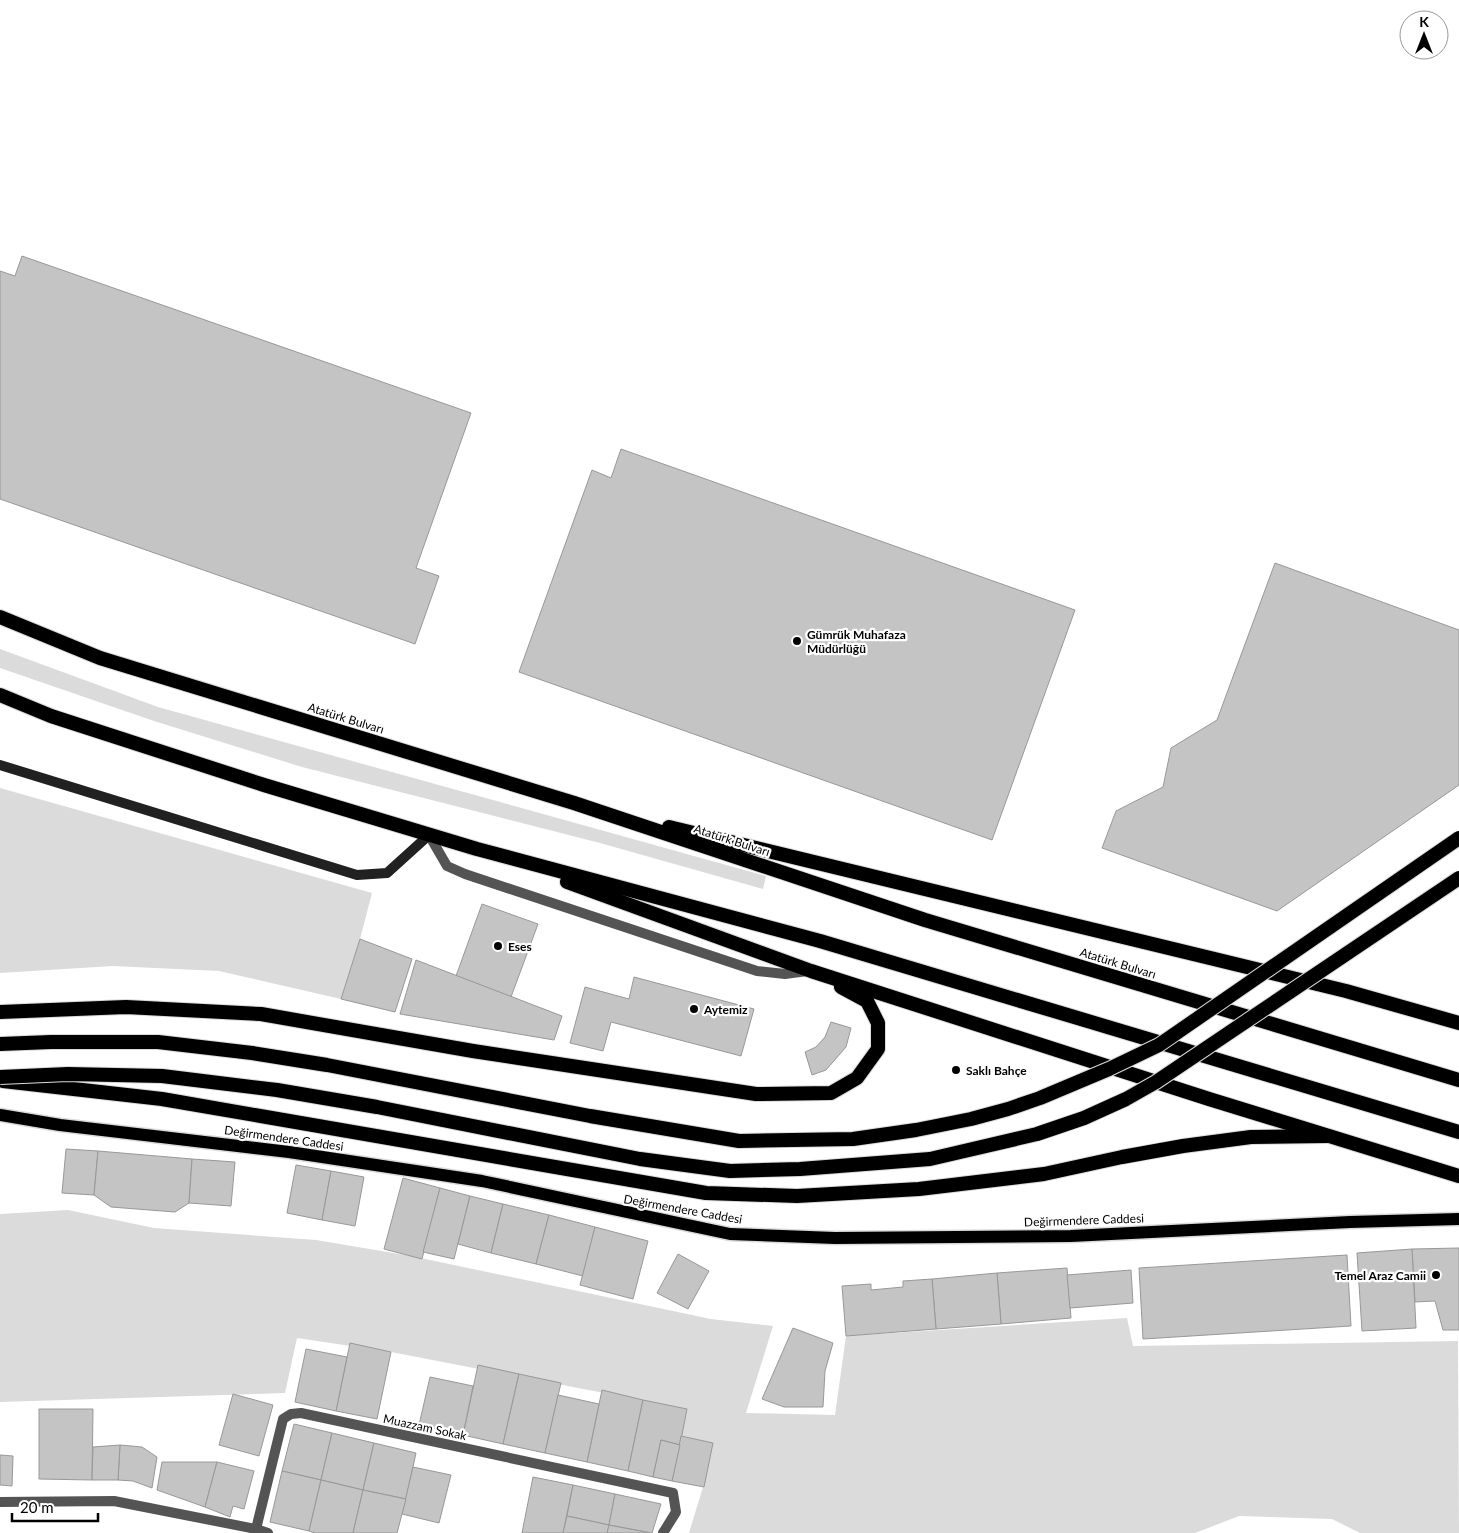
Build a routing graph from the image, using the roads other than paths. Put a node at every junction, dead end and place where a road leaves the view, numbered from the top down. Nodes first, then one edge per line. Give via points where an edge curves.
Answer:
1 (0, 617) edge
2 (0, 695) edge
3 (0, 765) edge
4 (574, 803) junction
5 (429, 835) junction
6 (1459, 838) edge
7 (477, 849) junction
8 (1459, 878) edge
9 (811, 971) junction
10 (0, 1012) edge
11 (1459, 1024) edge
12 (0, 1044) edge
13 (0, 1077) edge
14 (1459, 1080) edge
15 (0, 1081) edge
16 (0, 1115) edge
17 (1459, 1132) edge
18 (1328, 1136) junction
19 (1459, 1176) edge
20 (1459, 1219) edge
21 (0, 1502) edge
22 (256, 1529) junction
23 (268, 1533) edge
24 (663, 1533) edge

1 - 4 highway, Atatürk Bulvarı via 100,658
2 - 5 highway via 50,716
3 - 5 main road via 357,875 387,873
4 - 11 highway via 1346,991
4 - 14 highway, Atatürk Bulvarı via 925,920
5 - 7 highway
5 - 9 street via 447,866 466,874 757,971 784,974
6 - 12 highway, bridge via 1159,1045 1109,1069 1008,1109 916,1130 853,1139 740,1142 327,1065 158,1042
7 - 9 highway
7 - 17 highway via 829,944
8 - 13 highway, bridge via 1126,1099 1037,1134 930,1159 730,1171 640,1159 276,1090 162,1076 68,1074
9 - 10 highway via 867,1001 878,1023 878,1049 857,1078 831,1093 756,1094 473,1051 261,1014 126,1007
9 - 18 highway
15 - 18 highway via 162,1099 706,1193 797,1196 919,1190 1044,1174 1183,1146 1251,1137
16 - 20 main road, Değirmendere Caddesi via 289,1152 482,1181 730,1234 835,1238 1071,1236
18 - 19 highway
21 - 22 street via 114,1501
22 - 23 street
22 - 24 street, Muazzam Sokak via 283,1419 291,1414 300,1414 673,1493 676,1512

